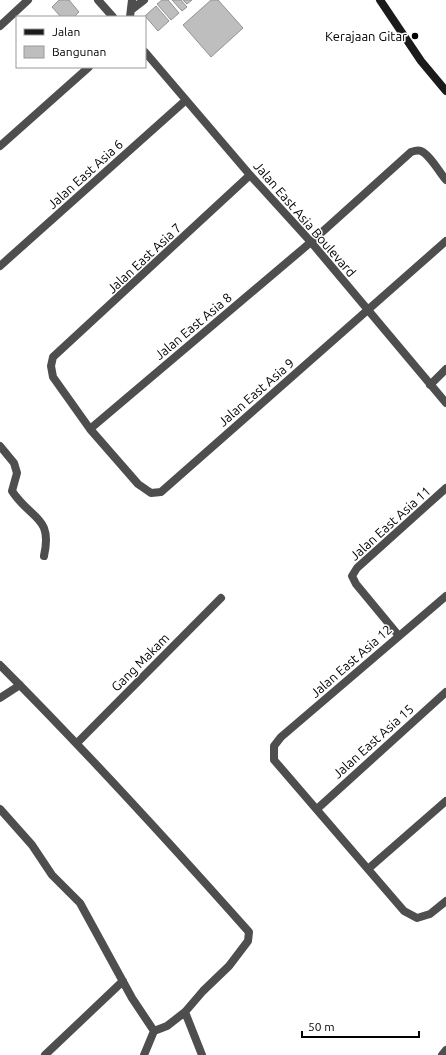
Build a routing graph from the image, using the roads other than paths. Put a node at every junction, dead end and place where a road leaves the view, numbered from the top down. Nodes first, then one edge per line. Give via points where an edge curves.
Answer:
1 (28, 0) edge
2 (98, 0) edge
3 (132, 0) edge
4 (144, 0) edge
5 (380, 0) edge
6 (130, 13) edge
7 (112, 16) edge
8 (0, 26) edge
9 (146, 53) edge
10 (88, 68) edge
11 (446, 91) edge
12 (186, 100) junction
13 (0, 146) edge
14 (250, 175) junction
15 (446, 180) edge
16 (446, 241) edge
17 (311, 242) junction
18 (0, 266) edge
19 (367, 310) junction
20 (446, 369) edge
21 (430, 385) junction
22 (446, 403) edge
23 (90, 429) junction
24 (0, 446) edge
25 (446, 488) edge
26 (44, 556) dead end
27 (446, 596) edge
28 (221, 598) dead end
29 (400, 636) junction
30 (0, 665) edge
31 (20, 685) junction
32 (446, 692) edge
33 (0, 698) edge
34 (77, 743) junction
35 (446, 801) edge
36 (0, 809) edge
37 (317, 809) junction
38 (368, 868) junction
39 (446, 901) edge
40 (123, 981) junction
41 (185, 1012) junction
42 (154, 1031) junction
43 (446, 1050) edge
44 (45, 1055) edge
45 (144, 1055) edge
46 (202, 1055) edge
47 (442, 1055) edge

1 - 8 street
2 - 7 street
3 - 6 street
4 - 6 street
5 - 11 main road via 421,61
9 - 12 street, Jalan East Asia Boulevard
10 - 13 street
12 - 14 street, Jalan East Asia Boulevard
12 - 18 street, Jalan East Asia 6
14 - 17 street, Jalan East Asia Boulevard
14 - 23 street, Jalan East Asia 7 via 53,357 53,377
15 - 17 street, Jalan East Asia 8 via 421,151 411,152
16 - 19 street, Jalan East Asia 9
17 - 19 street, Jalan East Asia Boulevard
17 - 23 street, Jalan East Asia 8
19 - 21 street, Jalan East Asia Boulevard
19 - 23 street, Jalan East Asia 9 via 161,492 151,493 138,484
20 - 21 street
21 - 22 street, Jalan East Asia Boulevard
24 - 26 street via 14,463 17,473 12,492 43,524 47,533
25 - 29 street, Jalan East Asia 11 via 357,568 352,576
27 - 29 street, Jalan East Asia 12
28 - 34 street, Gang Makam
29 - 37 street, Jalan East Asia 12 via 281,737 274,746 274,760
30 - 31 street
31 - 33 street
31 - 34 street
32 - 37 street, Jalan East Asia 15
34 - 41 street via 249,932 248,941 241,951
35 - 38 street
36 - 40 street via 32,845 52,875 80,903
37 - 38 street
38 - 39 street via 404,911 417,918 430,914
40 - 42 street
40 - 44 street
41 - 42 street via 167,1026
41 - 46 street
42 - 45 street
43 - 47 street

